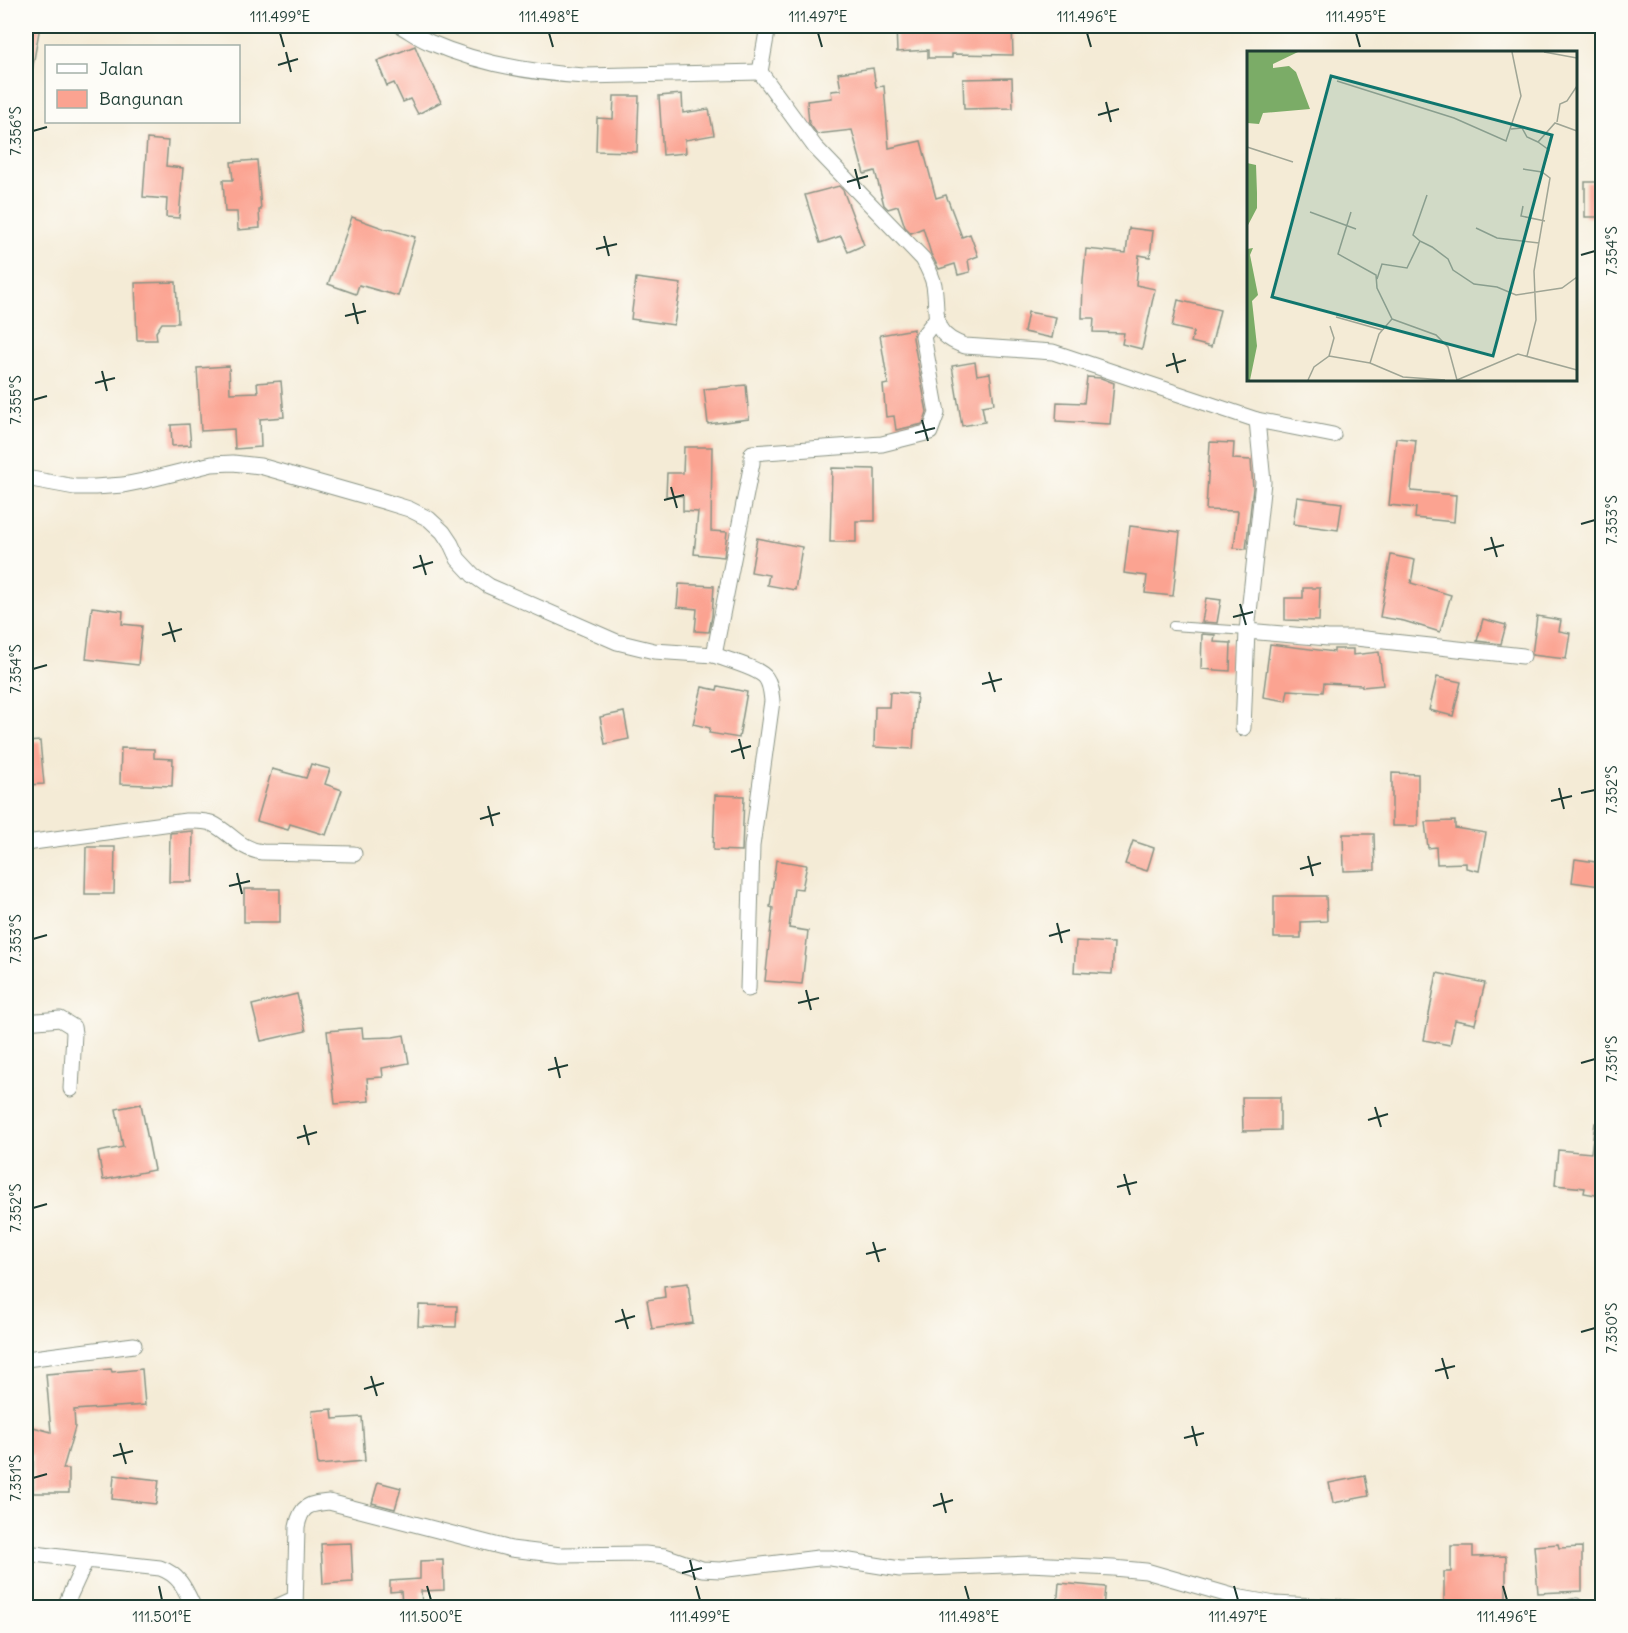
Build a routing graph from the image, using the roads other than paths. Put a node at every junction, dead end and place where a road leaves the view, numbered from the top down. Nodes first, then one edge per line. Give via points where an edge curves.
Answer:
1 (401, 26) edge
2 (768, 26) edge
3 (760, 72) junction
4 (936, 319) junction
5 (1257, 420) junction
6 (1333, 435) dead end
7 (26, 478) edge
8 (1173, 626) dead end
9 (1247, 631) junction
10 (714, 655) junction
11 (1523, 656) dead end
12 (1244, 728) dead end
13 (26, 843) edge
14 (354, 854) dead end
15 (748, 989) dead end
16 (26, 1022) edge
17 (71, 1089) dead end
18 (134, 1346) dead end
19 (26, 1359) edge
20 (26, 1553) edge
21 (86, 1560) junction
22 (295, 1603) edge
23 (64, 1608) edge
24 (194, 1608) edge
25 (274, 1608) edge
26 (1354, 1608) edge

1 - 3 street via 452,51 559,74
2 - 3 street
3 - 4 street via 815,147 923,259 931,272
4 - 5 street via 946,337 965,346 1053,352
4 - 10 street via 923,336 937,413 930,432 882,444 752,453
5 - 6 street
5 - 9 street via 1263,482
7 - 10 street via 96,487 123,485 213,464 260,466 409,509 443,532 458,559 489,586 617,642 654,651
8 - 9 lane
9 - 11 street
9 - 12 street
10 - 15 street via 762,673 771,689 752,846
13 - 14 street via 186,820 211,824 250,850
16 - 17 street via 60,1019 73,1027
18 - 19 street
20 - 21 street
21 - 23 street
21 - 24 street via 170,1571
22 - 25 street
22 - 26 street via 299,1514 306,1507 329,1502 512,1549 561,1555 645,1554 720,1570 818,1558 900,1569 1029,1564 1113,1568 1146,1571 1275,1604

